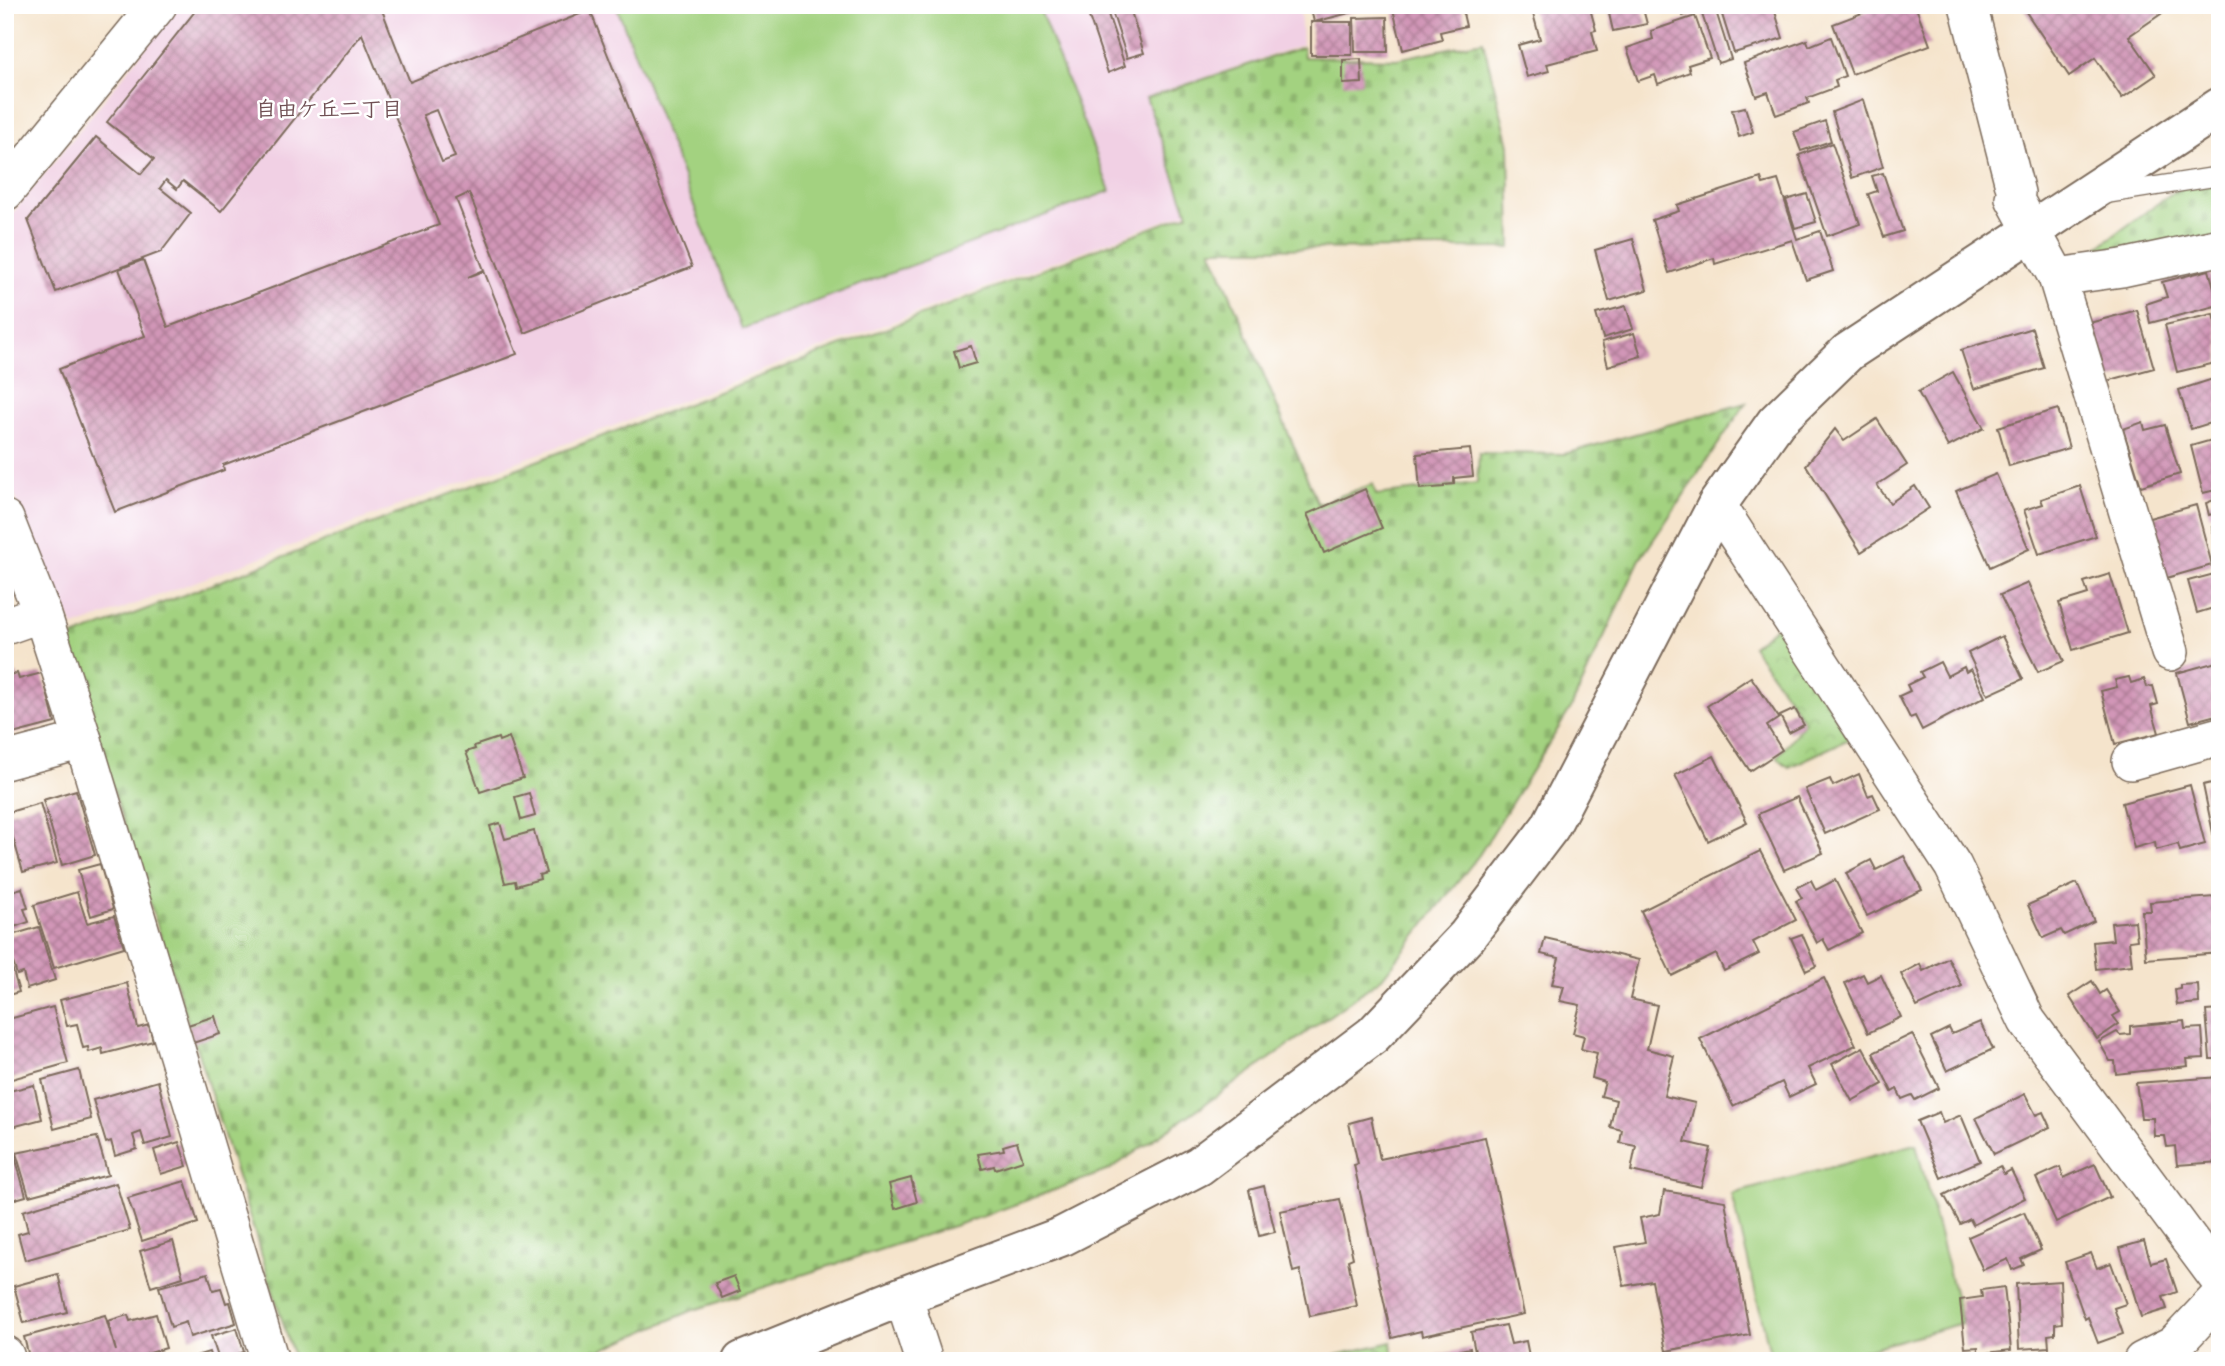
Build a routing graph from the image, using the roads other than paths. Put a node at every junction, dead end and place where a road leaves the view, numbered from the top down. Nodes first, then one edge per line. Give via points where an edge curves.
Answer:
1 (158, 5) edge
2 (1968, 5) edge
3 (2220, 107) edge
4 (2220, 176) edge
5 (5, 192) edge
6 (2080, 199) junction
7 (2030, 232) junction
8 (2220, 247) edge
9 (2057, 277) junction
10 (1717, 505) junction
11 (5, 519) edge
12 (42, 613) junction
13 (5, 626) edge
14 (2170, 652) dead end
15 (2220, 736) edge
16 (83, 740) junction
17 (5, 761) edge
18 (2131, 761) dead end
19 (2220, 1281) edge
20 (903, 1296) junction
21 (2220, 1296) edge
22 (5, 1355) edge
23 (7, 1361) edge
24 (270, 1361) edge
25 (742, 1361) edge
26 (925, 1361) edge
27 (2142, 1361) edge

1 - 5 street
2 - 7 street via 2014,198
3 - 6 street
4 - 6 lane
6 - 7 street
7 - 9 street
7 - 10 street via 1848,352 1776,422
8 - 9 street
9 - 14 street
10 - 19 street via 1953,866 2027,1021
10 - 20 street via 1550,827 1467,936 1373,1035 1199,1166 1063,1236
11 - 12 street
12 - 13 street
12 - 16 street
15 - 18 street
16 - 17 street
16 - 24 street
20 - 25 street
20 - 26 street
21 - 27 street via 2174,1345
22 - 23 street

